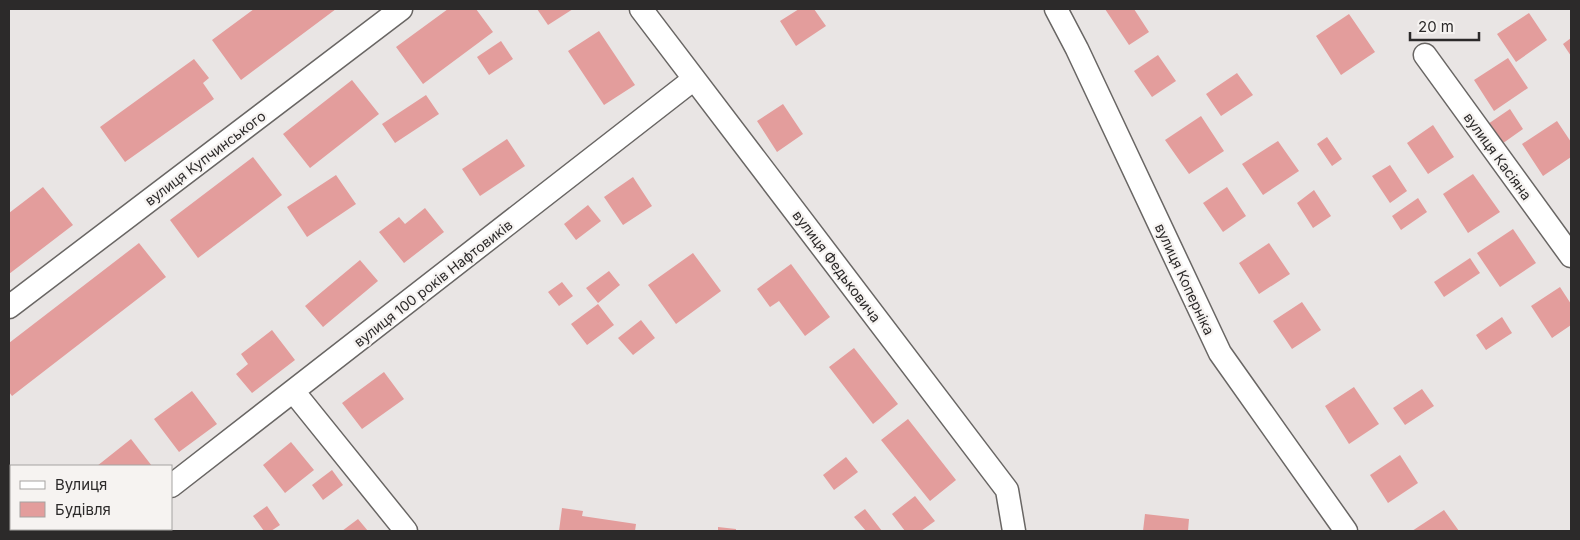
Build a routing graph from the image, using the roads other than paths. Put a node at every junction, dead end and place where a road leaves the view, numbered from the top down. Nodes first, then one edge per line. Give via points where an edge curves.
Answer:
1 (401, 9) edge
2 (641, 9) edge
3 (1056, 9) edge
4 (1425, 55) dead end
5 (694, 79) junction
6 (1571, 256) edge
7 (9, 307) edge
8 (293, 391) junction
9 (172, 485) edge
10 (406, 531) edge
11 (1014, 531) edge
12 (1346, 531) edge

1 - 7 street, вулиця Купчинського
2 - 5 street, вулиця Федьковича
3 - 12 street, вулиця Коперніка via 1220,354
4 - 6 street, вулиця Касіяна
5 - 8 street, вулиця 100 років Нафтовиків
5 - 11 street, вулиця Федьковича via 1007,490
8 - 9 street, вулиця 100 років Нафтовиків
8 - 10 street

